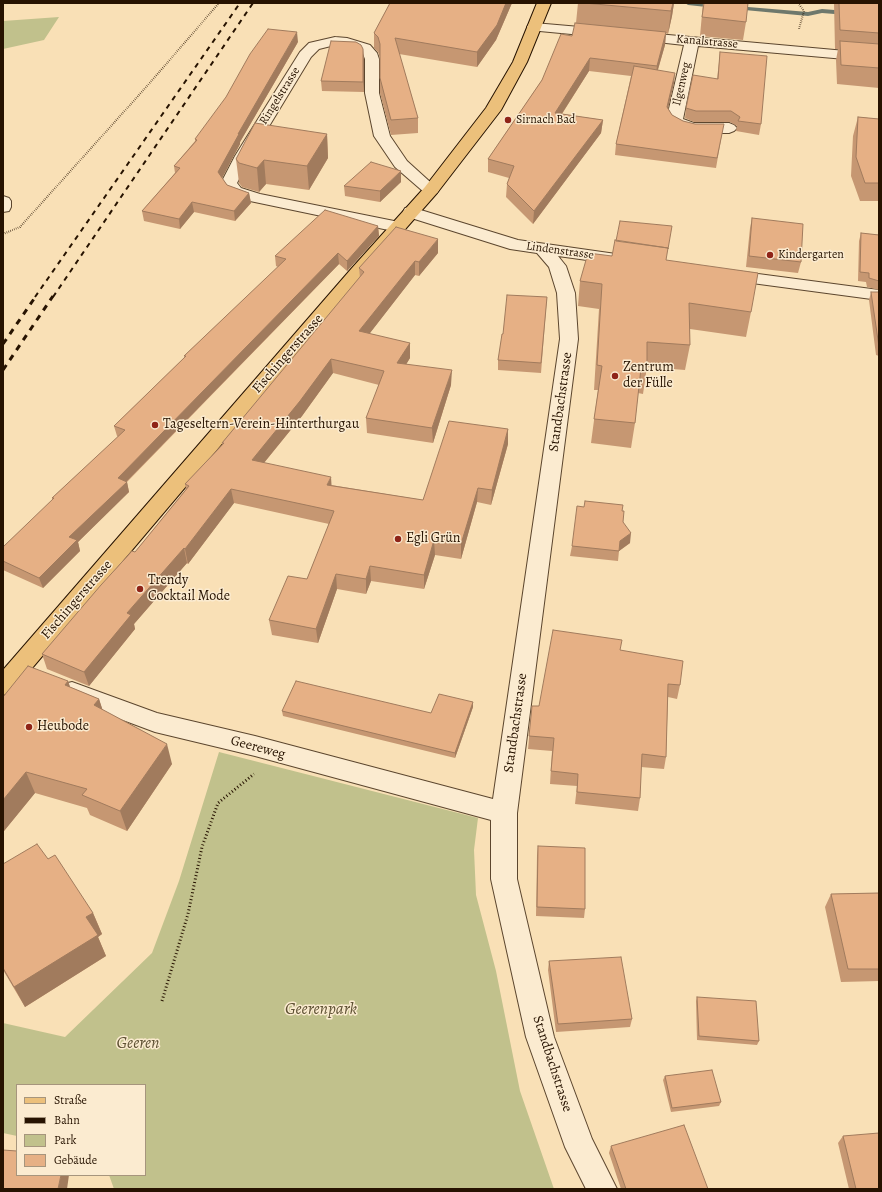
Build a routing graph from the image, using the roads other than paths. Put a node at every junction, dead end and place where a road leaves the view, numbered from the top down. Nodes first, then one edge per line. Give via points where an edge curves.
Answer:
1 (544, 3) edge
2 (534, 27) junction
3 (692, 41) junction
4 (879, 58) edge
5 (729, 128) edge
6 (431, 190) junction
7 (3, 201) edge
8 (3, 207) edge
9 (411, 212) junction
10 (398, 227) junction
11 (543, 250) junction
12 (629, 261) edge
13 (715, 273) edge
14 (879, 295) edge
15 (10, 678) edge
16 (504, 812) junction
17 (602, 1189) edge

1 - 2 main road, Fischingerstrasse
2 - 3 street, Kanalstrasse
2 - 6 main road, Fischingerstrasse via 520,62 493,110
3 - 4 street, Kanalstrasse
3 - 5 street, Ilgenweg via 676,121 686,127
6 - 9 main road, Fischingerstrasse
6 - 10 street, Ringelstrasse via 401,164 382,136 372,93 370,53 365,48 347,42 330,42 314,46 305,55 229,183 235,191 256,198
7 - 8 street
9 - 10 main road, Fischingerstrasse
9 - 11 street, Lindenstrasse via 501,241
10 - 15 main road, Fischingerstrasse
11 - 12 street, Lindenstrasse
11 - 16 street, Standbachstrasse via 557,266 566,293 569,339
13 - 14 street
15 - 16 street, Geereweg via 46,681 155,722
16 - 17 street, Standbachstrasse via 504,879 540,1037 580,1147

